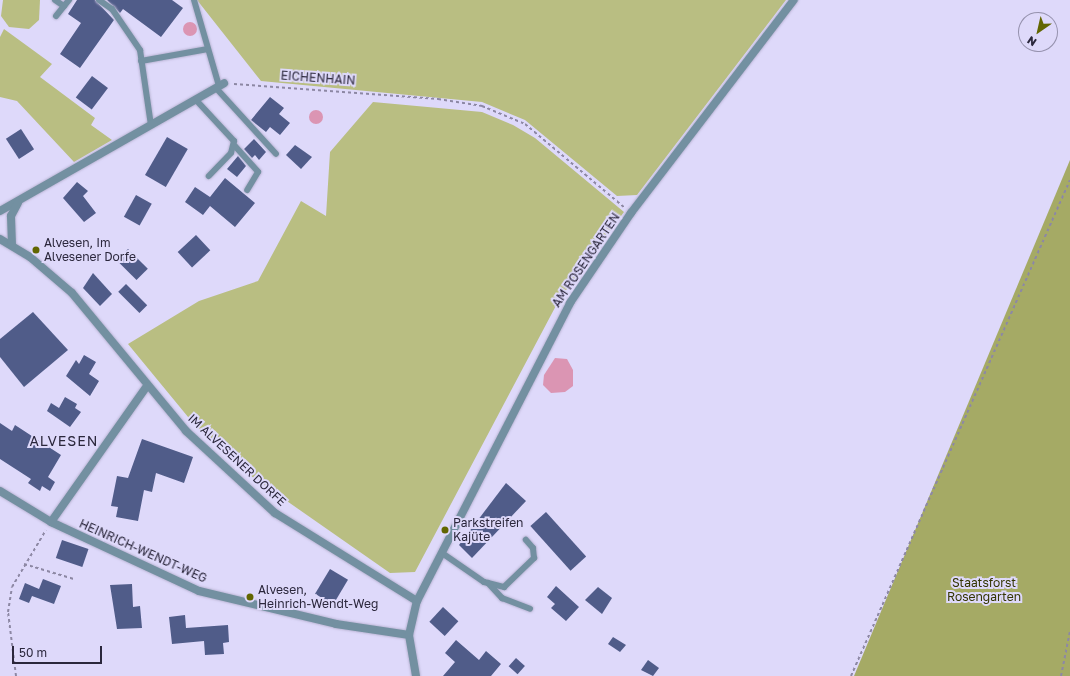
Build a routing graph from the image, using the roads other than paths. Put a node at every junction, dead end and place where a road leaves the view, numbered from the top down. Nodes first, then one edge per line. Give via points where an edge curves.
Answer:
1 (55, 0) edge
2 (69, 0) edge
3 (99, 0) edge
4 (194, 0) edge
5 (794, 0) edge
6 (64, 6) junction
7 (56, 16) dead end
8 (208, 49) junction
9 (141, 61) junction
10 (220, 86) junction
11 (196, 100) junction
12 (151, 125) junction
13 (234, 145) junction
14 (276, 154) dead end
15 (209, 176) dead end
16 (247, 190) dead end
17 (21, 200) junction
18 (0, 210) edge
19 (0, 239) edge
20 (12, 246) junction
21 (147, 386) junction
22 (0, 491) edge
23 (51, 522) junction
24 (526, 540) dead end
25 (442, 553) junction
26 (488, 583) junction
27 (417, 601) junction
28 (530, 609) dead end
29 (409, 634) junction
30 (416, 676) edge

1 - 6 lane
2 - 6 lane
3 - 9 lane via 112,9 140,50
4 - 8 lane
5 - 25 street, AM ROSENGARTEN via 631,213 570,303
6 - 7 lane
8 - 9 lane
8 - 10 lane
9 - 12 lane
10 - 11 street
10 - 14 lane
11 - 12 street
11 - 13 lane
12 - 17 street
13 - 15 lane
13 - 16 lane via 258,172
17 - 18 street
17 - 20 street via 10,216
19 - 20 street, IM ALVESENER DORFE
20 - 21 street, IM ALVESENER DORFE via 72,293
21 - 23 street
21 - 27 street, IM ALVESENER DORFE via 186,431 275,513
22 - 23 street, HEINRICH-WENDT-WEG
23 - 29 street, HEINRICH-WENDT-WEG via 199,590 336,624
24 - 26 lane via 535,553 532,562 509,587
25 - 26 lane
25 - 27 street, AM ROSENGARTEN
26 - 28 lane via 502,598
27 - 29 street
29 - 30 street

